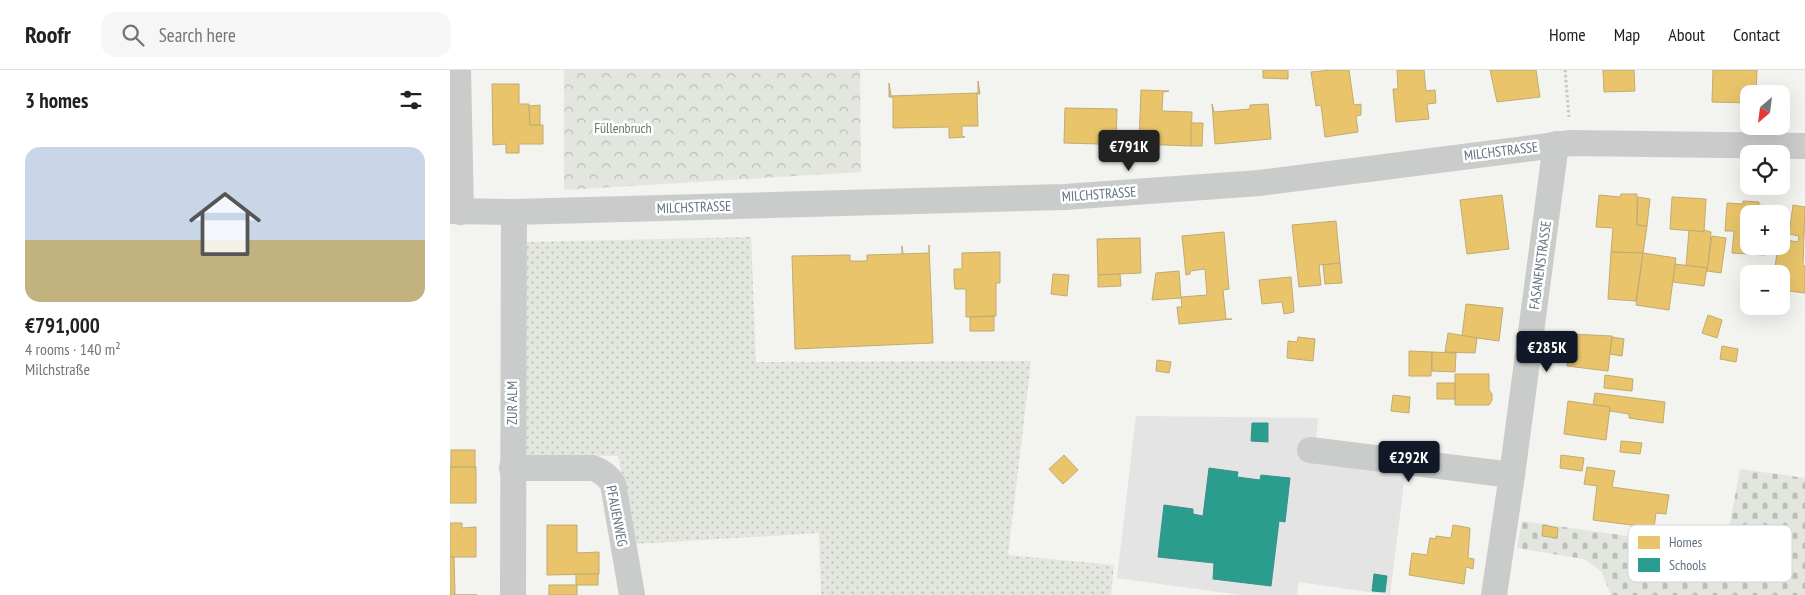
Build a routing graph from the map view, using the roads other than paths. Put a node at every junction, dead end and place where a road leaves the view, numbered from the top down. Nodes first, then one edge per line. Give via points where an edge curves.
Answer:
1 (458, 70) edge
2 (1563, 143) junction
3 (1805, 146) edge
4 (456, 211) edge
5 (514, 212) junction
6 (1310, 450) dead end
7 (512, 468) junction
8 (1512, 476) junction
9 (513, 595) edge
10 (632, 595) edge
11 (1494, 595) edge

1 - 4 street
2 - 3 street, MILCHSTRASSE
2 - 5 street, MILCHSTRASSE via 1259,183 1065,197
2 - 8 street, FASANENSTRASSE
4 - 5 street, MILCHSTRASSE
5 - 7 street, ZUR ALM
6 - 8 street
7 - 9 street, ZUR ALM
7 - 10 street, PFAUENWEG via 593,468 609,478 613,484
8 - 11 street, FASANENSTRASSE

